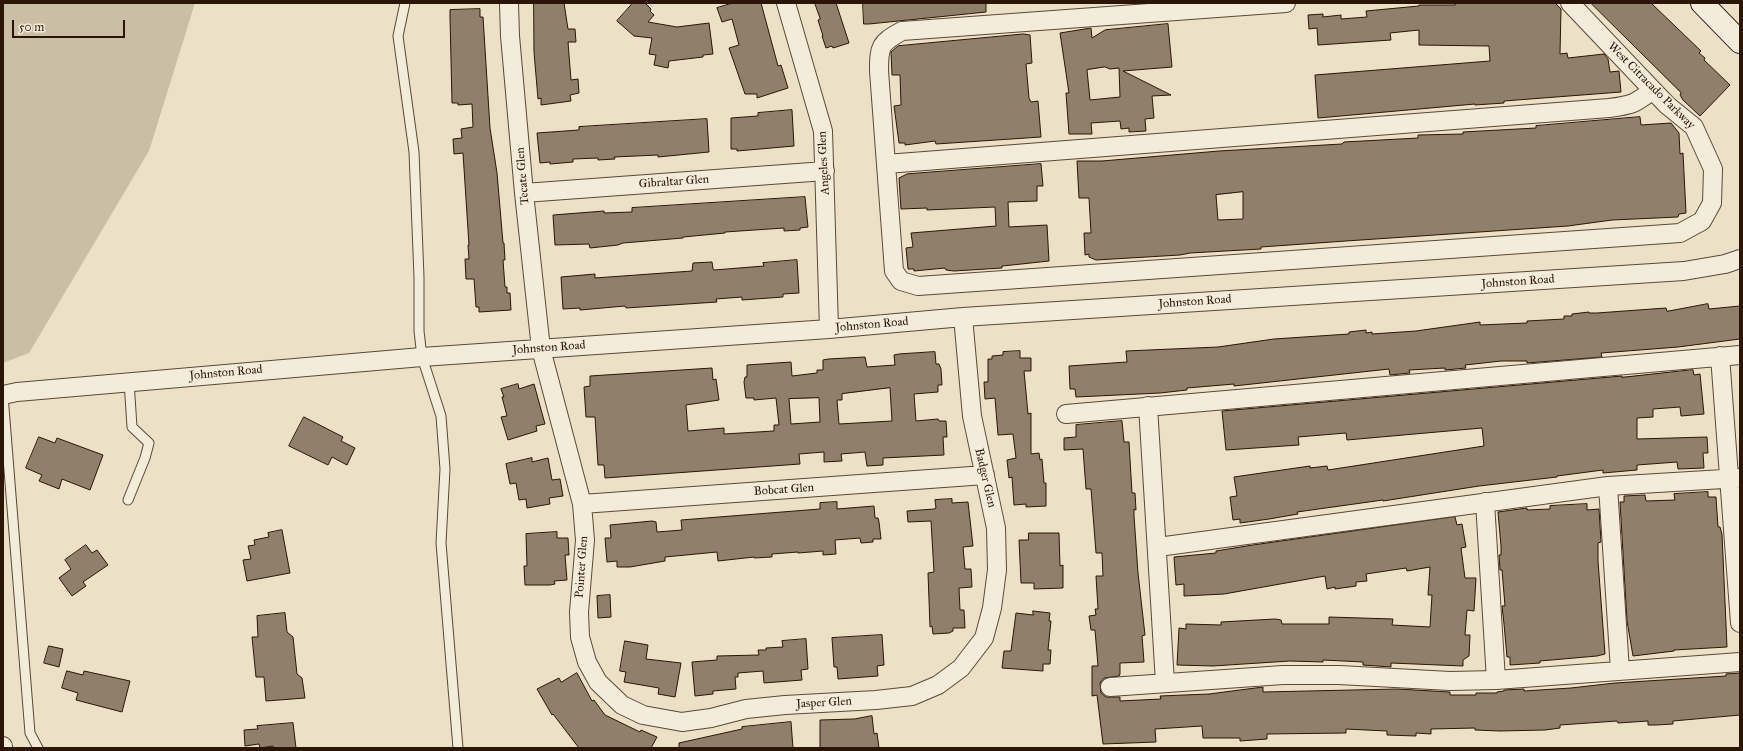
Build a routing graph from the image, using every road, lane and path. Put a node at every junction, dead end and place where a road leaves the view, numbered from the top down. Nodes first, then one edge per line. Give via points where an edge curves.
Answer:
1 (405, 3) edge
2 (509, 3) edge
3 (786, 3) edge
4 (1286, 3) edge
5 (1570, 3) edge
6 (1702, 3) edge
7 (1740, 42) edge
8 (1653, 90) junction
9 (886, 164) junction
10 (825, 171) junction
11 (524, 193) junction
12 (1740, 258) edge
13 (963, 317) junction
14 (829, 329) junction
15 (541, 349) junction
16 (1740, 355) edge
17 (1720, 356) junction
18 (422, 357) junction
19 (129, 382) junction
20 (3, 395) edge
21 (1148, 406) junction
22 (1066, 414) dead end
23 (985, 475) junction
24 (1735, 478) edge
25 (1608, 486) junction
26 (128, 500) dead end
27 (1486, 502) junction
28 (582, 504) junction
29 (1158, 547) junction
30 (1740, 623) edge
31 (984, 638) joint
32 (1740, 662) edge
33 (1620, 671) junction
34 (1496, 680) junction
35 (1165, 683) junction
36 (1110, 687) dead end
37 (643, 715) joint
38 (38, 748) edge
39 (458, 748) edge

1 - 18 lane via 398,36 414,152 419,277 418,331
2 - 11 street, Tecate Glen
3 - 10 street, Angeles Glen via 821,124
4 - 9 street via 902,31 886,40 879,55
5 - 8 street, West Citracado Parkway
6 - 7 main road
8 - 9 street via 1639,102 1609,108
8 - 9 street, West Citracado Parkway via 1694,127 1713,169 1712,203 1702,222 1680,233 918,286 901,281 894,271
10 - 11 street, Gibraltar Glen
10 - 14 street, Angeles Glen
11 - 15 street, Tecate Glen
12 - 13 street, Johnston Road via 1725,264 1684,271
13 - 14 street, Johnston Road
13 - 23 street, Badger Glen via 972,416
14 - 15 street, Johnston Road
15 - 18 street, Johnston Road
15 - 28 street, Pointer Glen
16 - 17 street
17 - 21 street
17 - 24 street
18 - 19 street, Johnston Road
18 - 39 lane via 441,416 445,469 441,543
19 - 20 street, Johnston Road
19 - 26 lane via 132,427 149,443 146,458
20 - 38 lane via 30,733
21 - 22 street
21 - 29 street
23 - 28 street, Bobcat Glen
23 - 31 street, Badger Glen via 996,528 997,570 992,608
24 - 25 street
24 - 30 street
25 - 27 street
25 - 33 street
27 - 29 street
27 - 34 street
28 - 37 street, Pointer Glen via 585,540 579,612 580,637 587,662 598,682 609,694 622,705
29 - 35 street
31 - 37 street, Jasper Glen via 961,668 938,685 912,696 746,709 682,722
32 - 33 street
33 - 34 street
34 - 35 street via 1450,681 1339,675 1282,675
35 - 36 street

